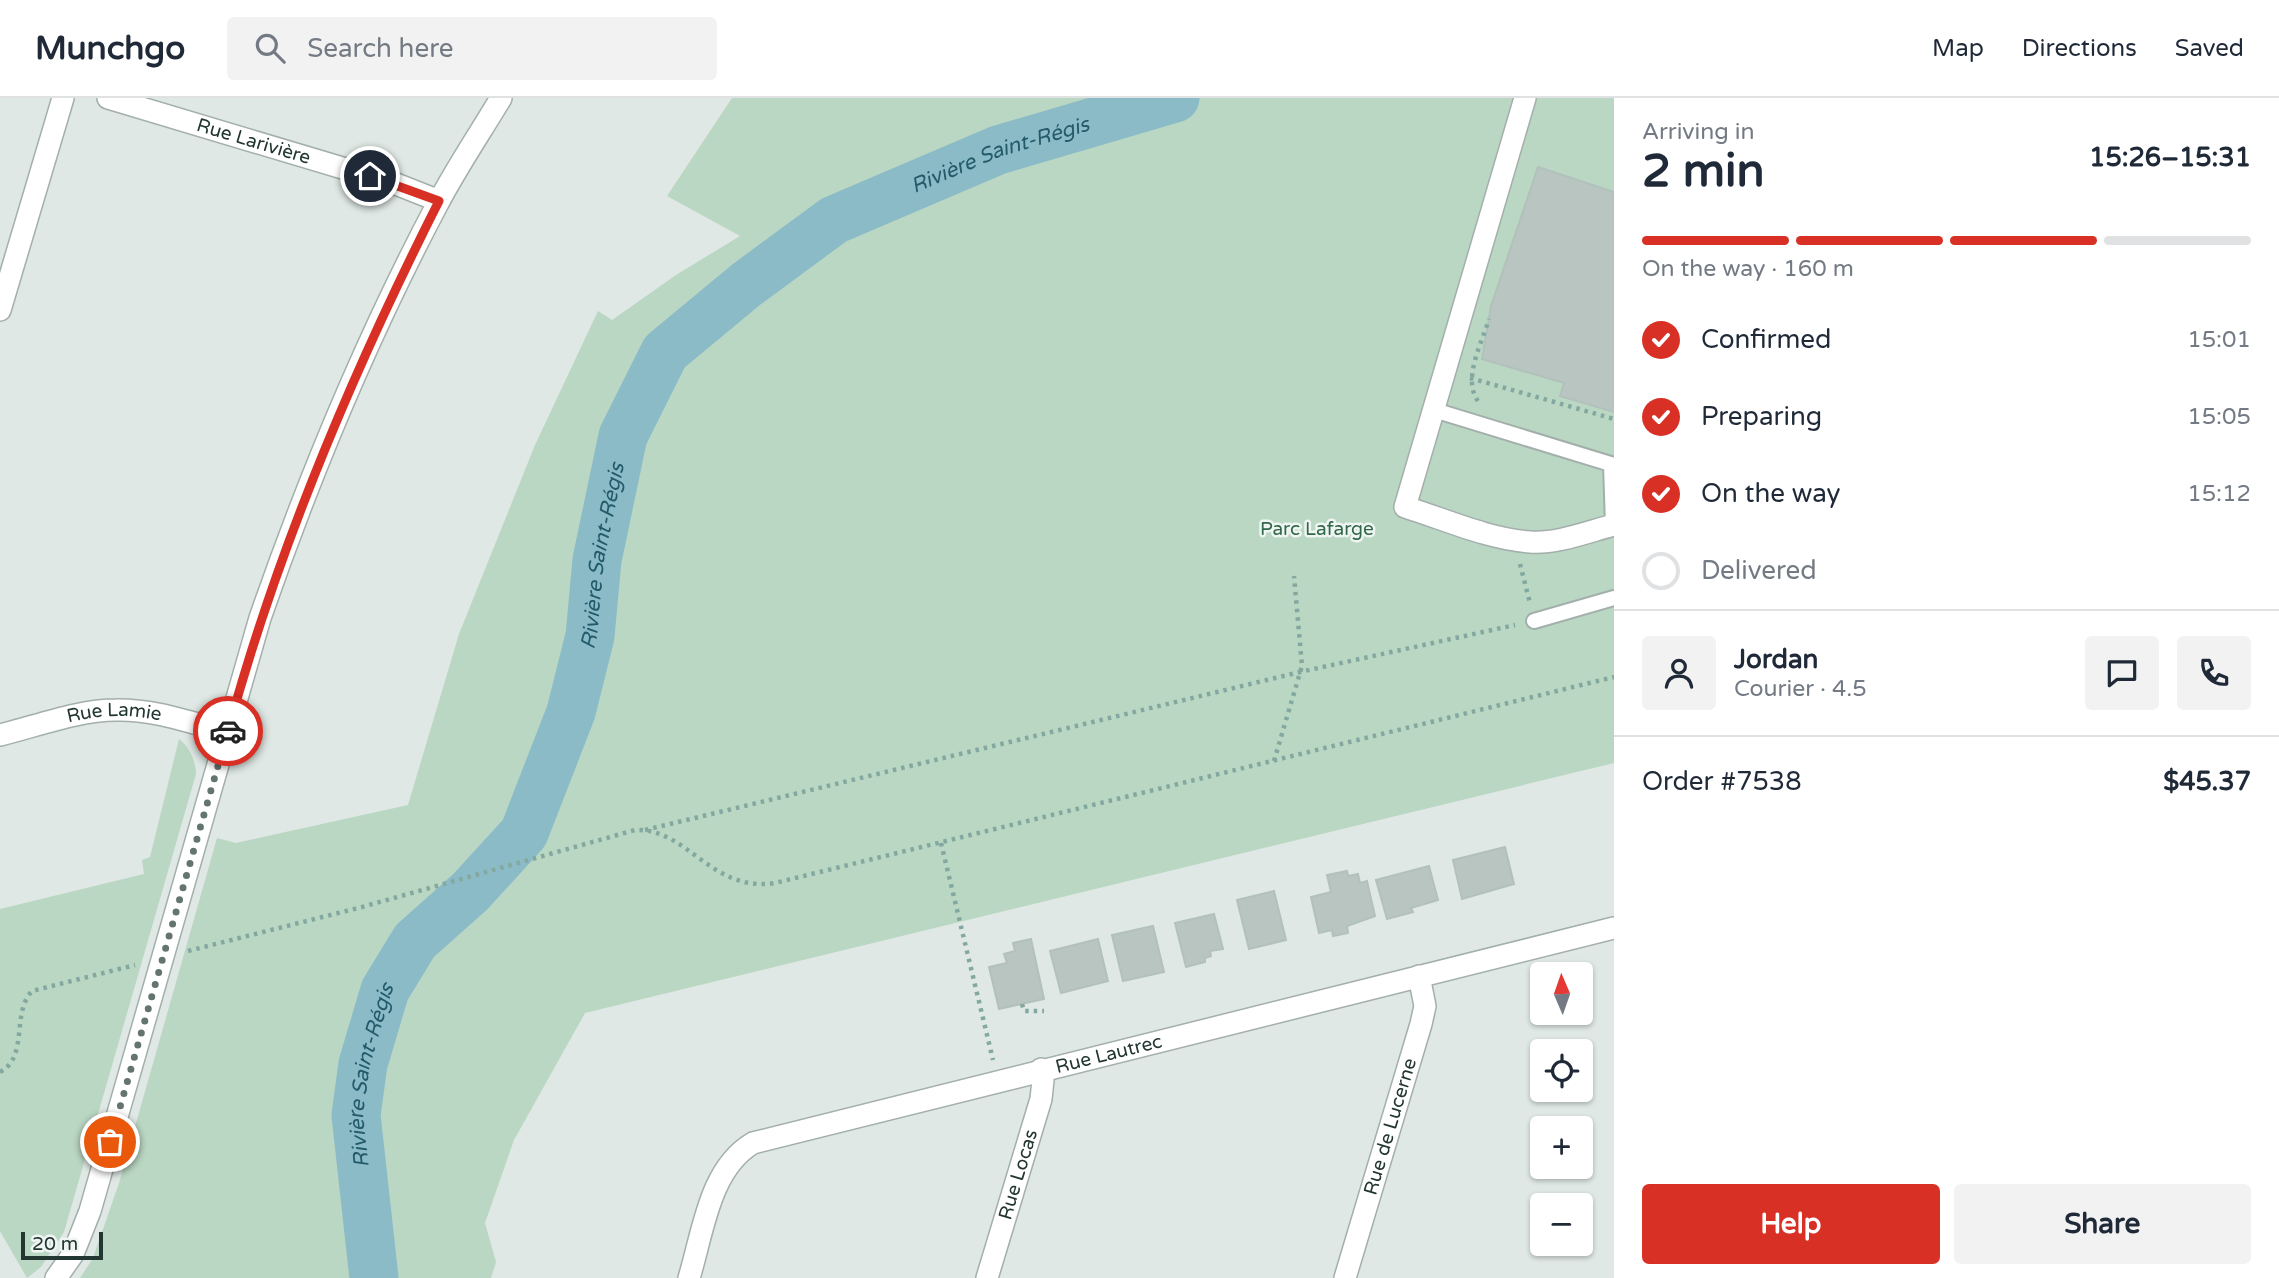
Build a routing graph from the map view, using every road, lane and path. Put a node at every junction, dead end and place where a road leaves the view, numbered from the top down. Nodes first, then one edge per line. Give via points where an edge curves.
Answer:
1 (63, 98) edge
2 (108, 98) edge
3 (501, 98) edge
4 (1525, 99) edge
5 (439, 201) junction
6 (0, 310) edge
7 (1489, 320) dead end
8 (1471, 378) junction
9 (1487, 407) dead end
10 (1434, 410) junction
11 (1614, 419) edge
12 (1612, 464) edge
13 (1613, 525) edge
14 (1515, 540) junction
15 (1294, 576) dead end
16 (1614, 598) edge
17 (1534, 621) junction
18 (1300, 672) junction
19 (1614, 677) edge
20 (227, 732) junction
21 (0, 735) edge
22 (1274, 761) junction
23 (644, 830) junction
24 (941, 843) junction
25 (1614, 928) edge
26 (185, 952) dead end
27 (141, 964) dead end
28 (1419, 976) junction
29 (1022, 1004) dead end
30 (1044, 1011) dead end
31 (994, 1064) dead end
32 (1041, 1069) junction
33 (0, 1072) edge
34 (56, 1278) edge
35 (689, 1278) edge
36 (987, 1278) edge
37 (1345, 1278) edge

1 - 6 street
2 - 5 street, Rue Larivière
3 - 5 street
4 - 10 street
5 - 20 street via 313,477 260,618
7 - 8 path
8 - 9 path via 1476,401
8 - 11 path
10 - 12 lane
10 - 14 street via 1405,507
12 - 13 lane
13 - 14 street via 1549,541
14 - 17 path
15 - 18 path via 1302,642
16 - 17 lane
17 - 18 path
18 - 22 path
18 - 23 path
19 - 22 path
20 - 21 street, Rue Lamie via 167,716 115,710
20 - 34 street via 90,1211 73,1254
22 - 24 path
23 - 24 path via 660,834 725,877 751,885
23 - 26 path
24 - 31 path
25 - 28 street, Rue Lautrec
27 - 33 path via 32,991 22,1004 13,1059
28 - 32 street, Rue Lautrec
28 - 37 street, Rue de Lucerne via 1424,1015
29 - 30 path via 1024,1011
32 - 35 street, Rue Lautrec via 767,1139 741,1150 723,1171
32 - 36 street, Rue Locas via 1041,1099

